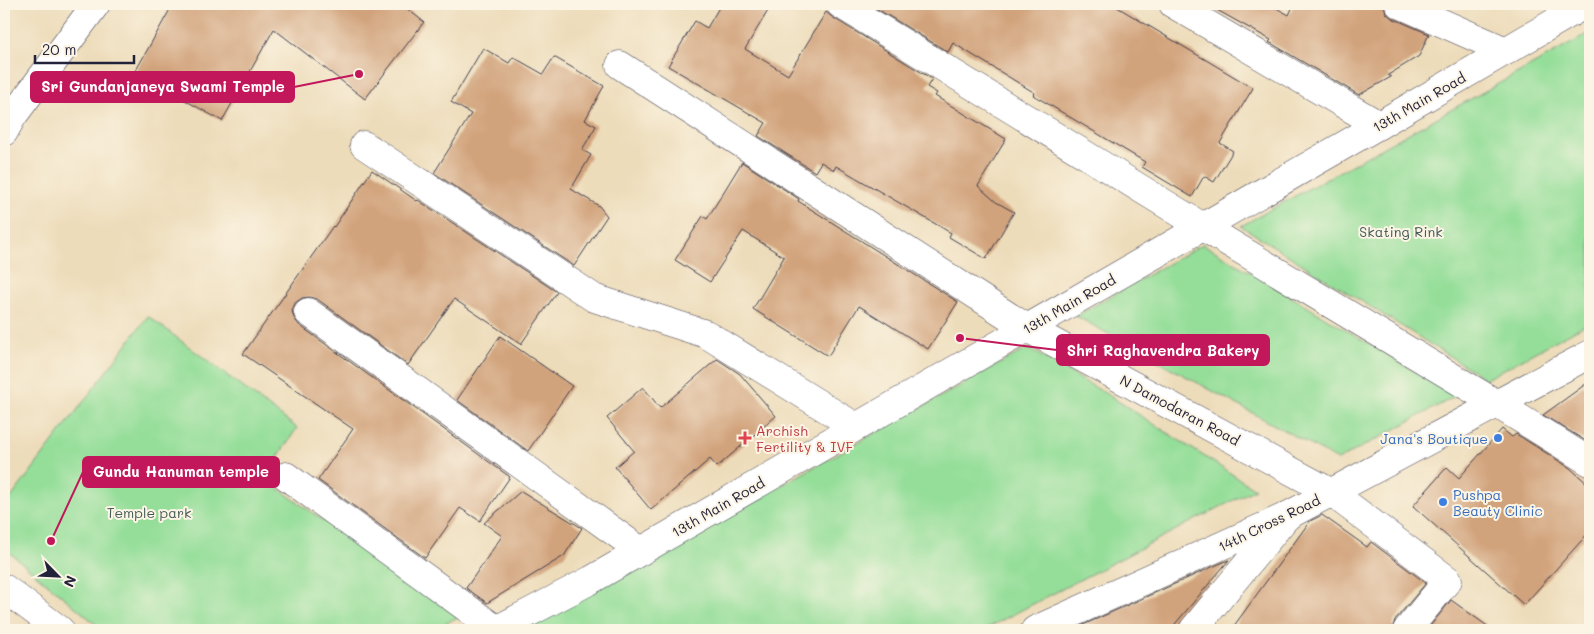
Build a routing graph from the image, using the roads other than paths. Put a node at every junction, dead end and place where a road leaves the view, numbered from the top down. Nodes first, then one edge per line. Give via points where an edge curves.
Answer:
1 (96, 4) edge
2 (840, 4) edge
3 (1173, 4) edge
4 (1399, 4) edge
5 (1586, 4) edge
6 (1506, 51) junction
7 (620, 66) dead end
8 (1379, 125) junction
9 (4, 132) edge
10 (364, 145) dead end
11 (1202, 227) junction
12 (308, 312) dead end
13 (1027, 328) junction
14 (1590, 354) edge
15 (1496, 404) junction
16 (856, 427) junction
17 (1590, 462) edge
18 (286, 476) dead end
19 (1332, 493) junction
20 (1287, 516) junction
21 (641, 551) junction
22 (4, 588) edge
23 (60, 630) edge
24 (496, 630) edge
25 (1035, 630) edge
26 (1193, 630) edge
27 (1407, 630) edge

1 - 9 street
2 - 11 street
3 - 8 street
4 - 6 street
5 - 6 street, 13th Main Road
6 - 8 street, 13th Main Road
7 - 13 street, N Damodaran Road
8 - 11 street, 13th Main Road
10 - 16 street via 594,298 706,334
11 - 13 street, 13th Main Road
11 - 15 street
12 - 21 street
13 - 16 street, 13th Main Road
13 - 19 street, N Damodaran Road
14 - 15 street, 14th Cross Road
15 - 17 street
15 - 19 street, 14th Cross Road
16 - 21 street, 13th Main Road
18 - 24 street
19 - 20 street, 14th Cross Road
19 - 27 street, N Damodaran Road via 1448,580
20 - 25 street, 14th Cross Road
20 - 26 street
21 - 24 street, 13th Main Road
22 - 23 street

